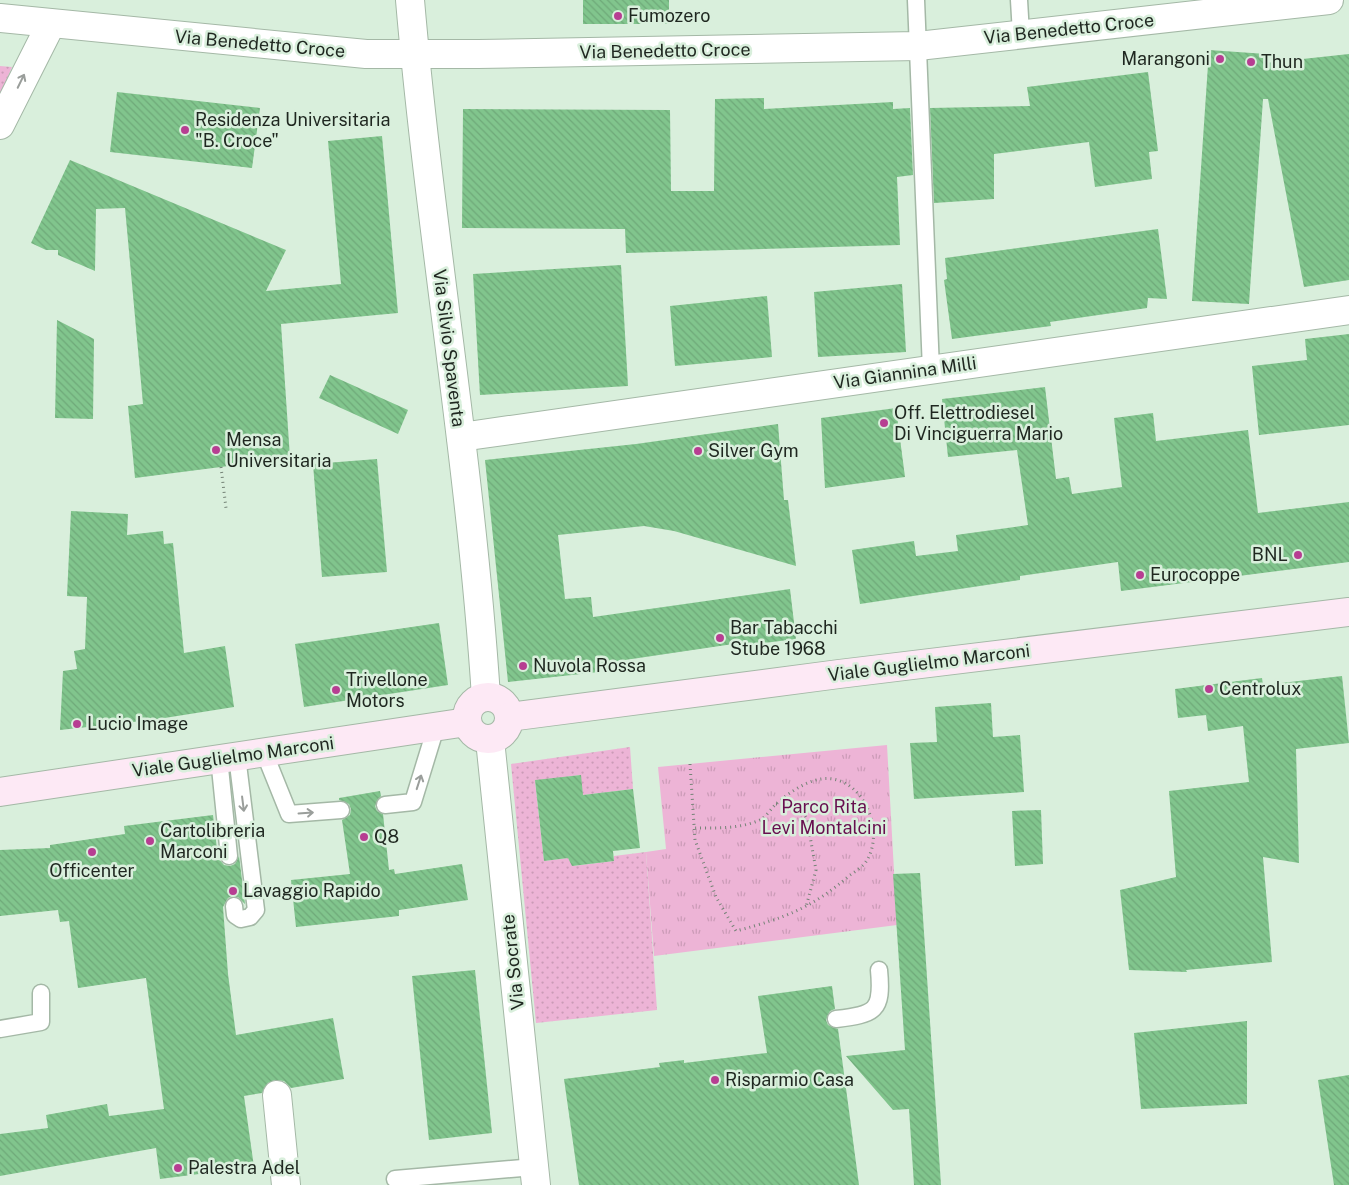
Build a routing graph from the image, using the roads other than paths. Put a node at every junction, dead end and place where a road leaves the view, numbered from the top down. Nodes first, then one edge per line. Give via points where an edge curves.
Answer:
1 (410, 0) edge
2 (916, 0) edge
3 (1019, 0) edge
4 (1329, 0) edge
5 (0, 18) edge
6 (51, 24) junction
7 (1021, 34) junction
8 (918, 46) junction
9 (415, 54) junction
10 (0, 125) edge
11 (1349, 310) edge
12 (931, 370) junction
13 (461, 437) junction
14 (1349, 612) edge
15 (486, 697) junction
16 (509, 717) junction
17 (467, 722) junction
18 (436, 727) junction
19 (490, 740) junction
20 (264, 752) junction
21 (228, 757) junction
22 (0, 792) edge
23 (385, 805) dead end
24 (341, 810) dead end
25 (229, 856) dead end
26 (234, 906) dead end
27 (879, 970) dead end
28 (41, 992) dead end
29 (836, 1019) dead end
30 (0, 1029) edge
31 (277, 1095) dead end
32 (535, 1176) edge
33 (394, 1179) dead end
34 (282, 1185) edge

1 - 9 street, Via Silvio Spaventa
2 - 8 lane
3 - 7 lane
4 - 7 street, Via Benedetto Croce
5 - 6 street, Via Benedetto Croce
6 - 9 street, Via Benedetto Croce via 366,54
10 -> 6 street
7 - 8 street, Via Benedetto Croce
8 - 9 street, Via Benedetto Croce
8 - 12 lane
9 - 13 street, Via Silvio Spaventa via 421,132
11 - 12 street, Via Giannina Milli
12 - 13 street, Via Giannina Milli
13 - 15 street, Via Silvio Spaventa
14 - 16 main road, Viale Guglielmo Marconi
15 - 16 main road via 504,704
15 - 17 main road via 471,706
16 - 19 main road via 502,735
17 - 18 main road, Viale Guglielmo Marconi
17 - 19 main road via 478,737
18 - 20 main road, Viale Guglielmo Marconi
23 -> 18 lane via 413,802
19 - 32 street, Via Socrate
20 - 21 main road, Viale Guglielmo Marconi
20 -> 24 lane via 289,814
21 - 22 main road, Viale Guglielmo Marconi
21 - 25 lane
21 -> 26 lane via 256,910 250,917 241,918 235,915
27 - 29 lane via 881,991 876,1006 864,1016
28 - 30 lane via 41,1022
31 - 34 street
32 - 33 lane

